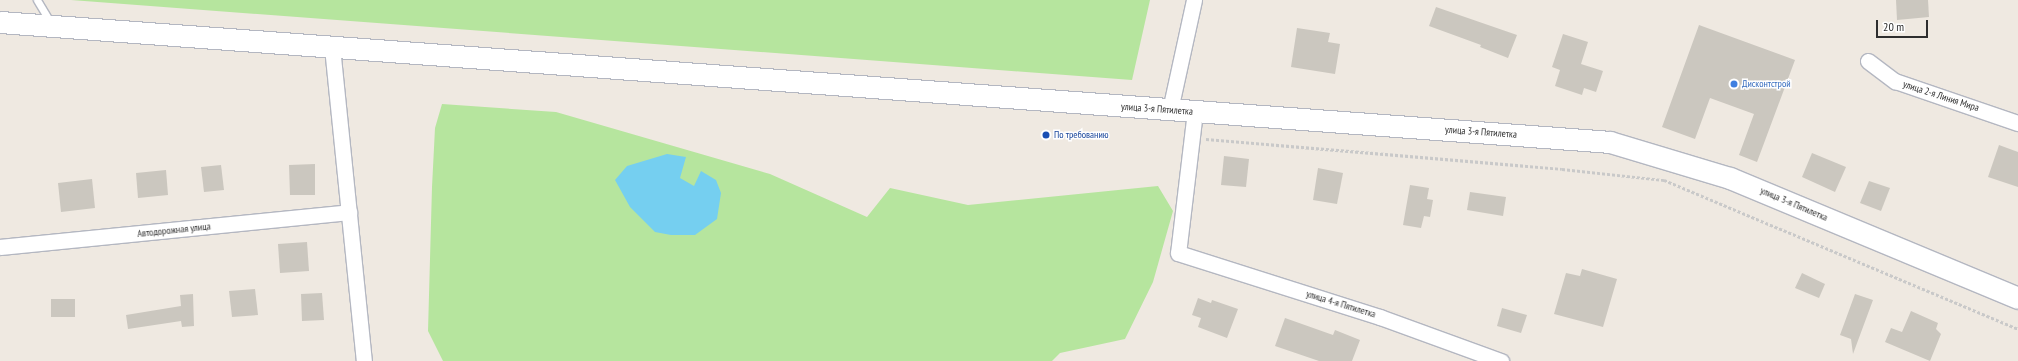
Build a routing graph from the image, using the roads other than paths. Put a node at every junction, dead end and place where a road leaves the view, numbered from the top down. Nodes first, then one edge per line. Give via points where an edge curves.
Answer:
1 (37, 0) edge
2 (1194, 0) edge
3 (0, 22) edge
4 (52, 26) junction
5 (332, 47) junction
6 (1868, 62) dead end
7 (1170, 110) junction
8 (1195, 112) junction
9 (2018, 123) edge
10 (349, 212) junction
11 (0, 247) edge
12 (2018, 298) edge
13 (364, 361) edge
14 (1501, 361) edge

1 - 4 lane
2 - 7 street
3 - 4 main road, улица 3-я Пятилетка
4 - 5 main road, улица 3-я Пятилетка
5 - 7 main road, улица 3-я Пятилетка
5 - 10 street
6 - 9 street, улица 2-я Линия Мира via 1895,81
7 - 8 main road, улица 3-я Пятилетка
8 - 12 main road, улица 3-я Пятилетка via 1610,142 1730,178
8 - 14 street, улица 4-я Пятилетка via 1178,253 1380,317
10 - 11 street, Автодорожная улица
10 - 13 street

